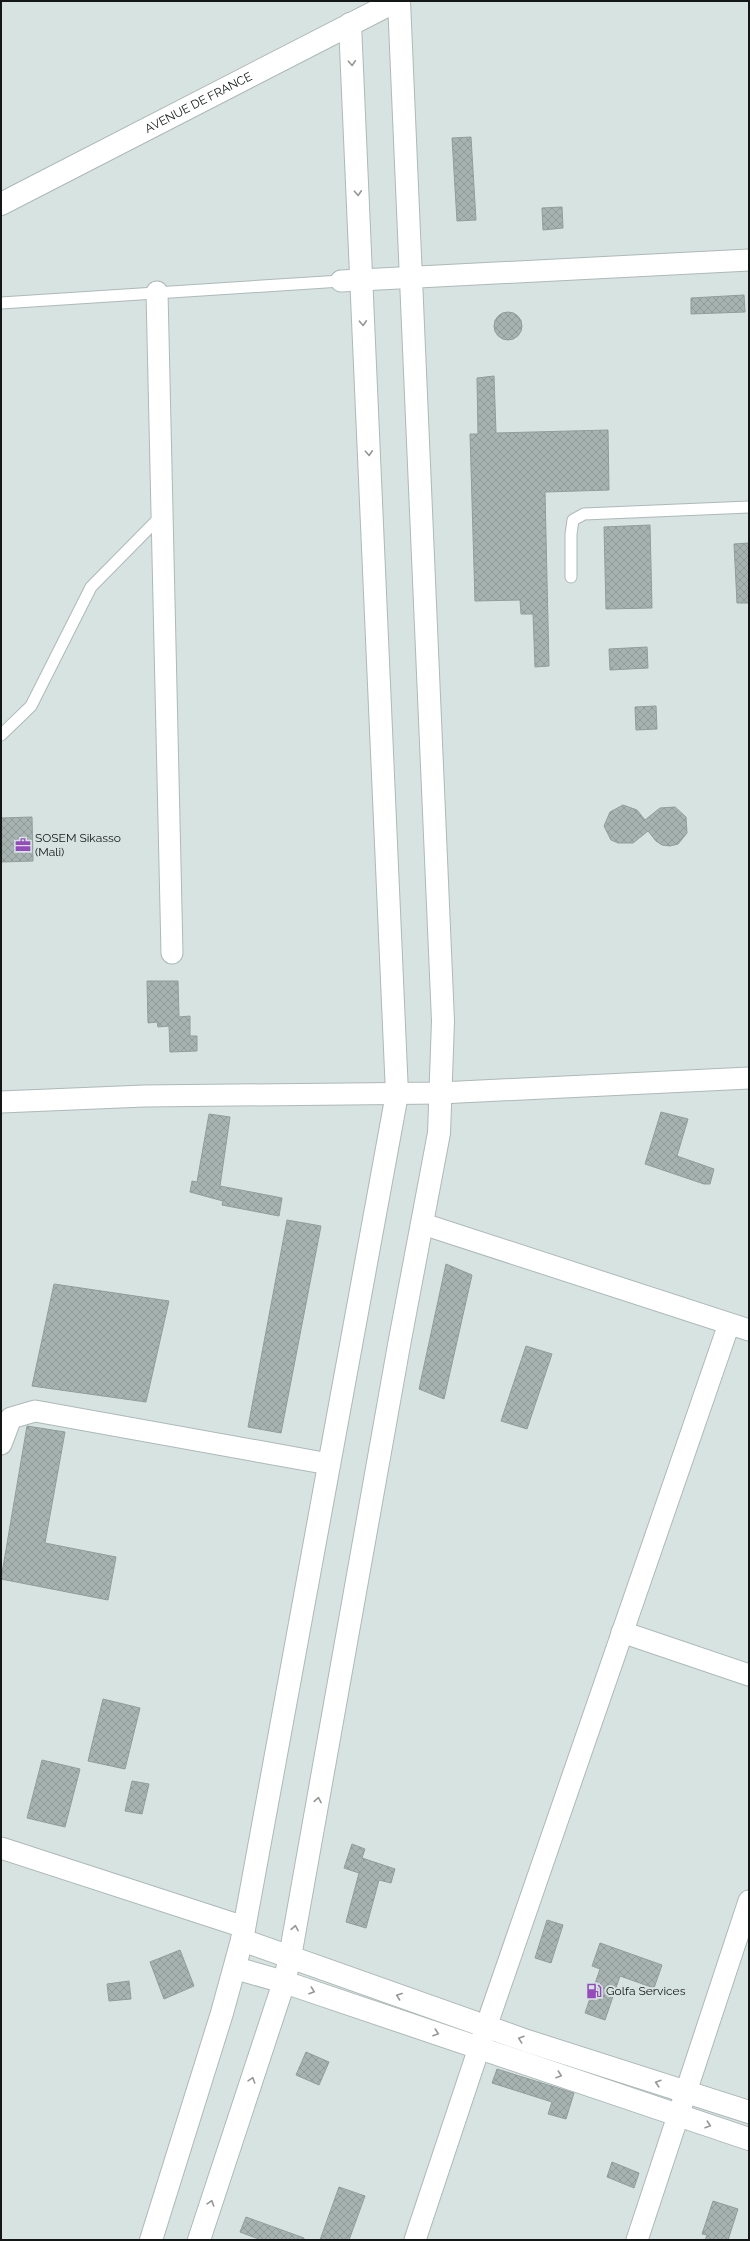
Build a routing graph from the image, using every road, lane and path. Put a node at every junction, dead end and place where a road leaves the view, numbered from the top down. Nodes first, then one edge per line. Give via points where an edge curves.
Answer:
1 (398, 1) edge
2 (350, 24) junction
3 (1, 204) edge
4 (749, 260) edge
5 (412, 278) junction
6 (351, 281) junction
7 (157, 292) junction
8 (1, 303) edge
9 (749, 508) edge
10 (162, 515) junction
11 (571, 577) dead end
12 (1, 735) edge
13 (172, 953) dead end
14 (749, 1078) edge
15 (440, 1093) junction
16 (398, 1094) junction
17 (1, 1102) edge
18 (423, 1224) junction
19 (729, 1324) junction
20 (749, 1330) edge
21 (1, 1444) edge
22 (329, 1464) junction
23 (622, 1632) junction
24 (749, 1675) edge
25 (1, 1848) edge
26 (749, 1901) edge
27 (243, 1934) junction
28 (290, 1957) junction
29 (235, 1968) junction
30 (284, 1982) junction
31 (486, 2027) junction
32 (479, 2047) junction
33 (686, 2092) junction
34 (749, 2112) edge
35 (678, 2115) junction
36 (749, 2139) edge
37 (151, 2240) edge
38 (199, 2240) edge
39 (415, 2240) edge
40 (637, 2240) edge

1 - 2 street, AVENUE DE FRANCE
1 - 5 street
2 - 3 street, AVENUE DE FRANCE
2 -> 6 street
4 - 5 street
5 - 6 street
5 - 15 street via 443,1021
6 - 7 lane
6 -> 16 street
7 - 8 lane
7 - 10 street
9 - 11 lane via 584,514 573,520 570,534
10 - 12 lane via 91,588 31,706
10 - 13 street
14 - 15 street
15 - 16 street
15 - 18 street via 439,1133
16 - 17 street via 144,1096
16 - 22 street
18 - 19 street
28 -> 18 street via 399,1345
19 - 20 street
19 - 23 street
21 - 22 street via 11,1418 35,1410
22 - 27 street
23 - 24 street
23 - 31 street
25 - 27 street
26 - 33 street
27 - 28 street
27 - 29 street
28 - 30 street
31 -> 28 street
29 - 30 street
29 - 37 street
30 -> 32 street
38 -> 30 street
31 - 32 street
33 -> 31 street
32 -> 35 street
32 - 39 street
33 - 34 street
33 - 35 street
35 -> 36 street
35 - 40 street

